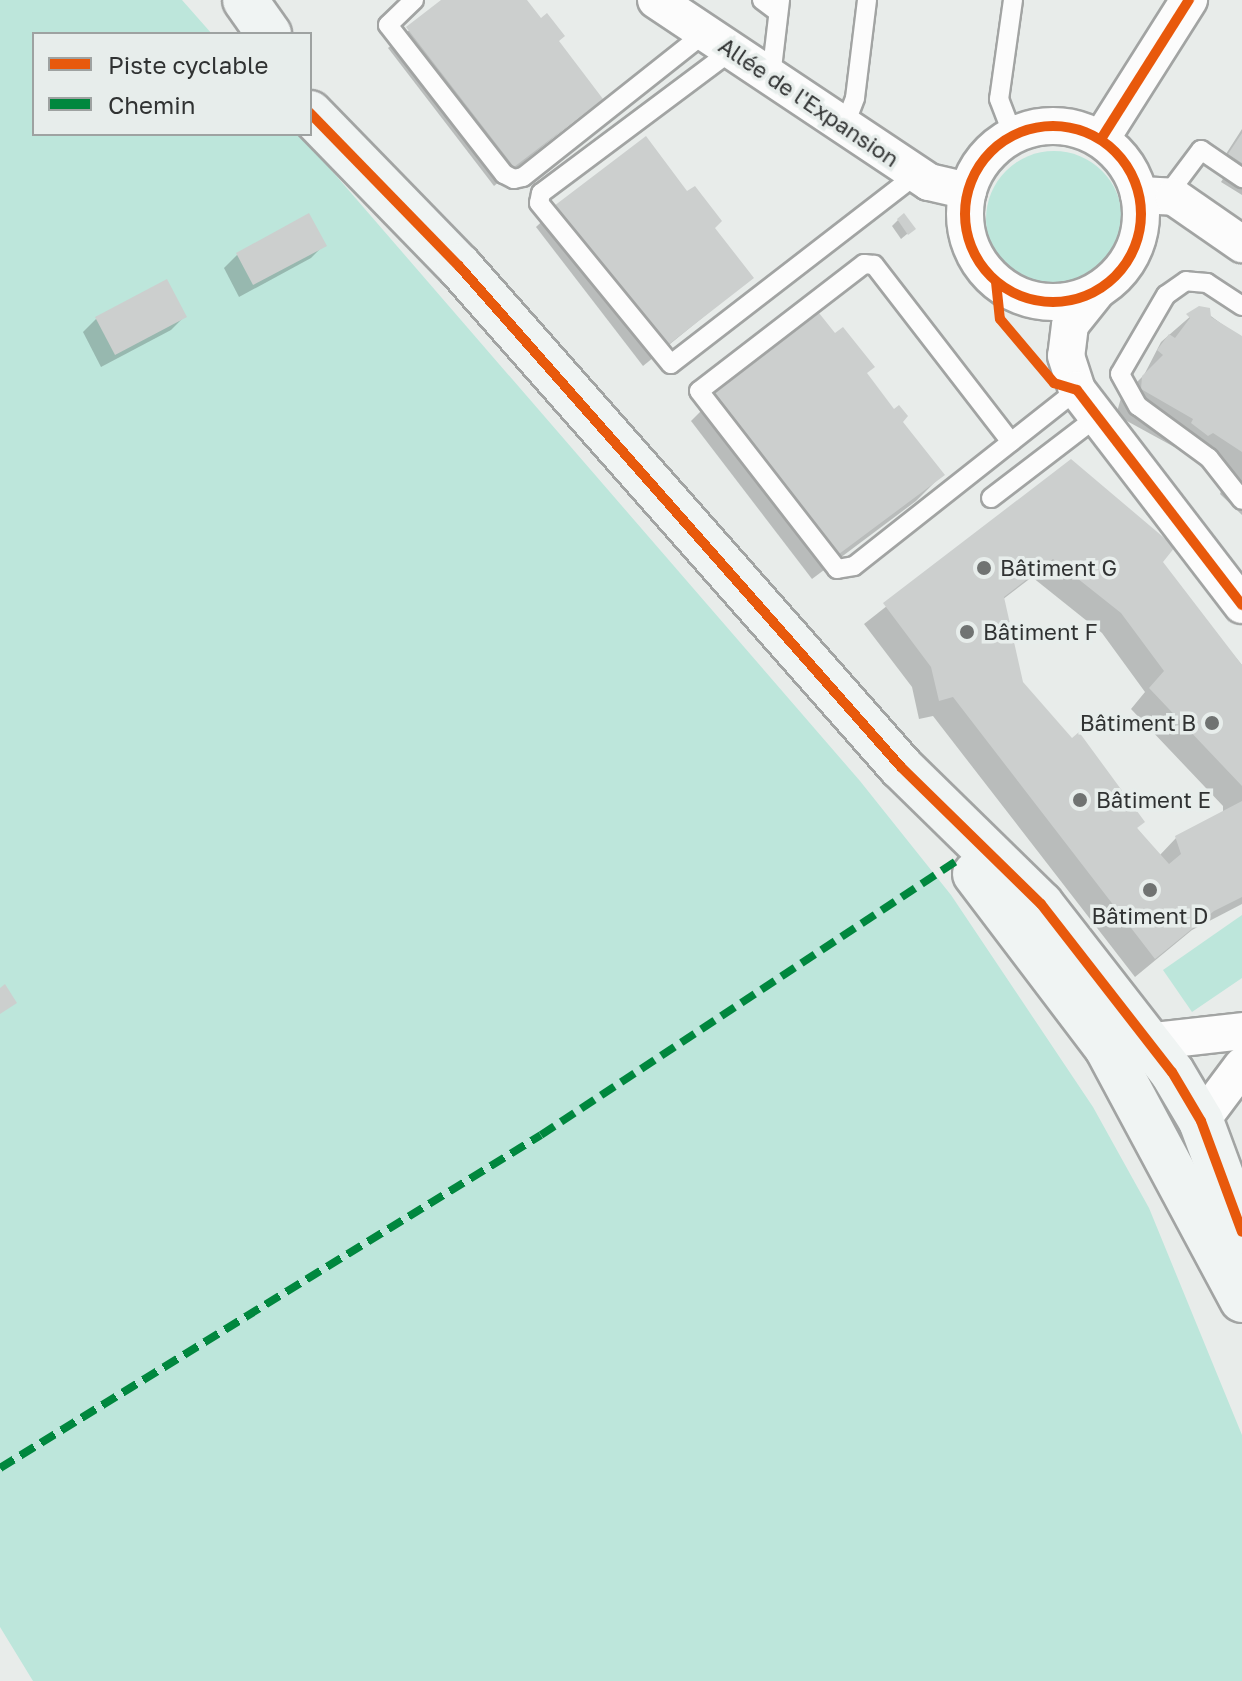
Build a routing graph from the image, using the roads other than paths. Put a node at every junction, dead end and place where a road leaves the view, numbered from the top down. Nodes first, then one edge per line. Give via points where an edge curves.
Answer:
1 (218, 0) edge
2 (245, 0) edge
3 (414, 0) edge
4 (656, 0) edge
5 (762, 0) edge
6 (867, 0) edge
7 (1013, 0) edge
8 (1189, 0) edge
9 (779, 6) edge
10 (238, 32) edge
11 (268, 32) edge
12 (718, 42) junction
13 (771, 77) junction
14 (312, 97) edge
15 (312, 115) edge
16 (844, 127) junction
17 (1013, 136) junction
18 (1101, 139) junction
19 (346, 147) junction
20 (917, 174) junction
21 (1242, 178) edge
22 (968, 191) junction
23 (1154, 194) junction
24 (1242, 244) edge
25 (1097, 291) junction
26 (1242, 306) edge
27 (1087, 403) junction
28 (1011, 442) junction
29 (991, 498) dead end
30 (1242, 500) edge
31 (1242, 605) edge
32 (901, 767) junction
33 (1026, 934) junction
34 (1242, 1031) edge
35 (1146, 1042) junction
36 (1242, 1066) edge
37 (1160, 1084) junction
38 (1201, 1121) junction
39 (1160, 1145) junction
40 (1242, 1232) edge
41 (1242, 1300) edge

1 - 10 street
2 - 11 street
3 - 12 lane via 388,25 504,174 514,179 650,75
4 - 12 street, Allée de l'Expansion
5 - 9 lane
6 - 16 lane via 855,98
7 - 17 lane via 999,99
8 - 18 street
9 - 13 lane
12 - 13 street, Allée de l'Expansion
12 - 20 lane via 541,193 539,203 671,364
13 - 16 street, Allée de l'Expansion
14 - 19 street
15 - 19 street
16 - 20 street, Allée de l'Expansion
17 - 18 street via 1055,126
17 - 22 street via 985,159
18 - 23 street
19 - 32 street via 459,266
20 - 22 street, Allée de l'Expansion
21 - 23 lane via 1201,150
22 - 25 street via 969,241 996,282 1042,302 1070,301
23 - 24 street
23 - 25 street via 1134,250 1119,274
25 - 27 street via 1070,325 1066,356
26 - 30 lane via 1207,283 1186,281 1166,295 1120,374 1138,406 1209,458
27 - 28 lane
27 - 29 lane
27 - 31 street
28 - 28 lane via 854,566 837,569 699,391 864,264 874,265
32 - 33 street via 961,858
32 - 35 street via 1041,904
33 - 37 street via 1066,965 1128,1058
33 - 39 street via 1100,1037
34 - 35 street
35 - 37 street
35 - 38 street via 1172,1072
36 - 38 street
37 - 38 street
37 - 39 street
38 - 40 street
39 - 41 street

